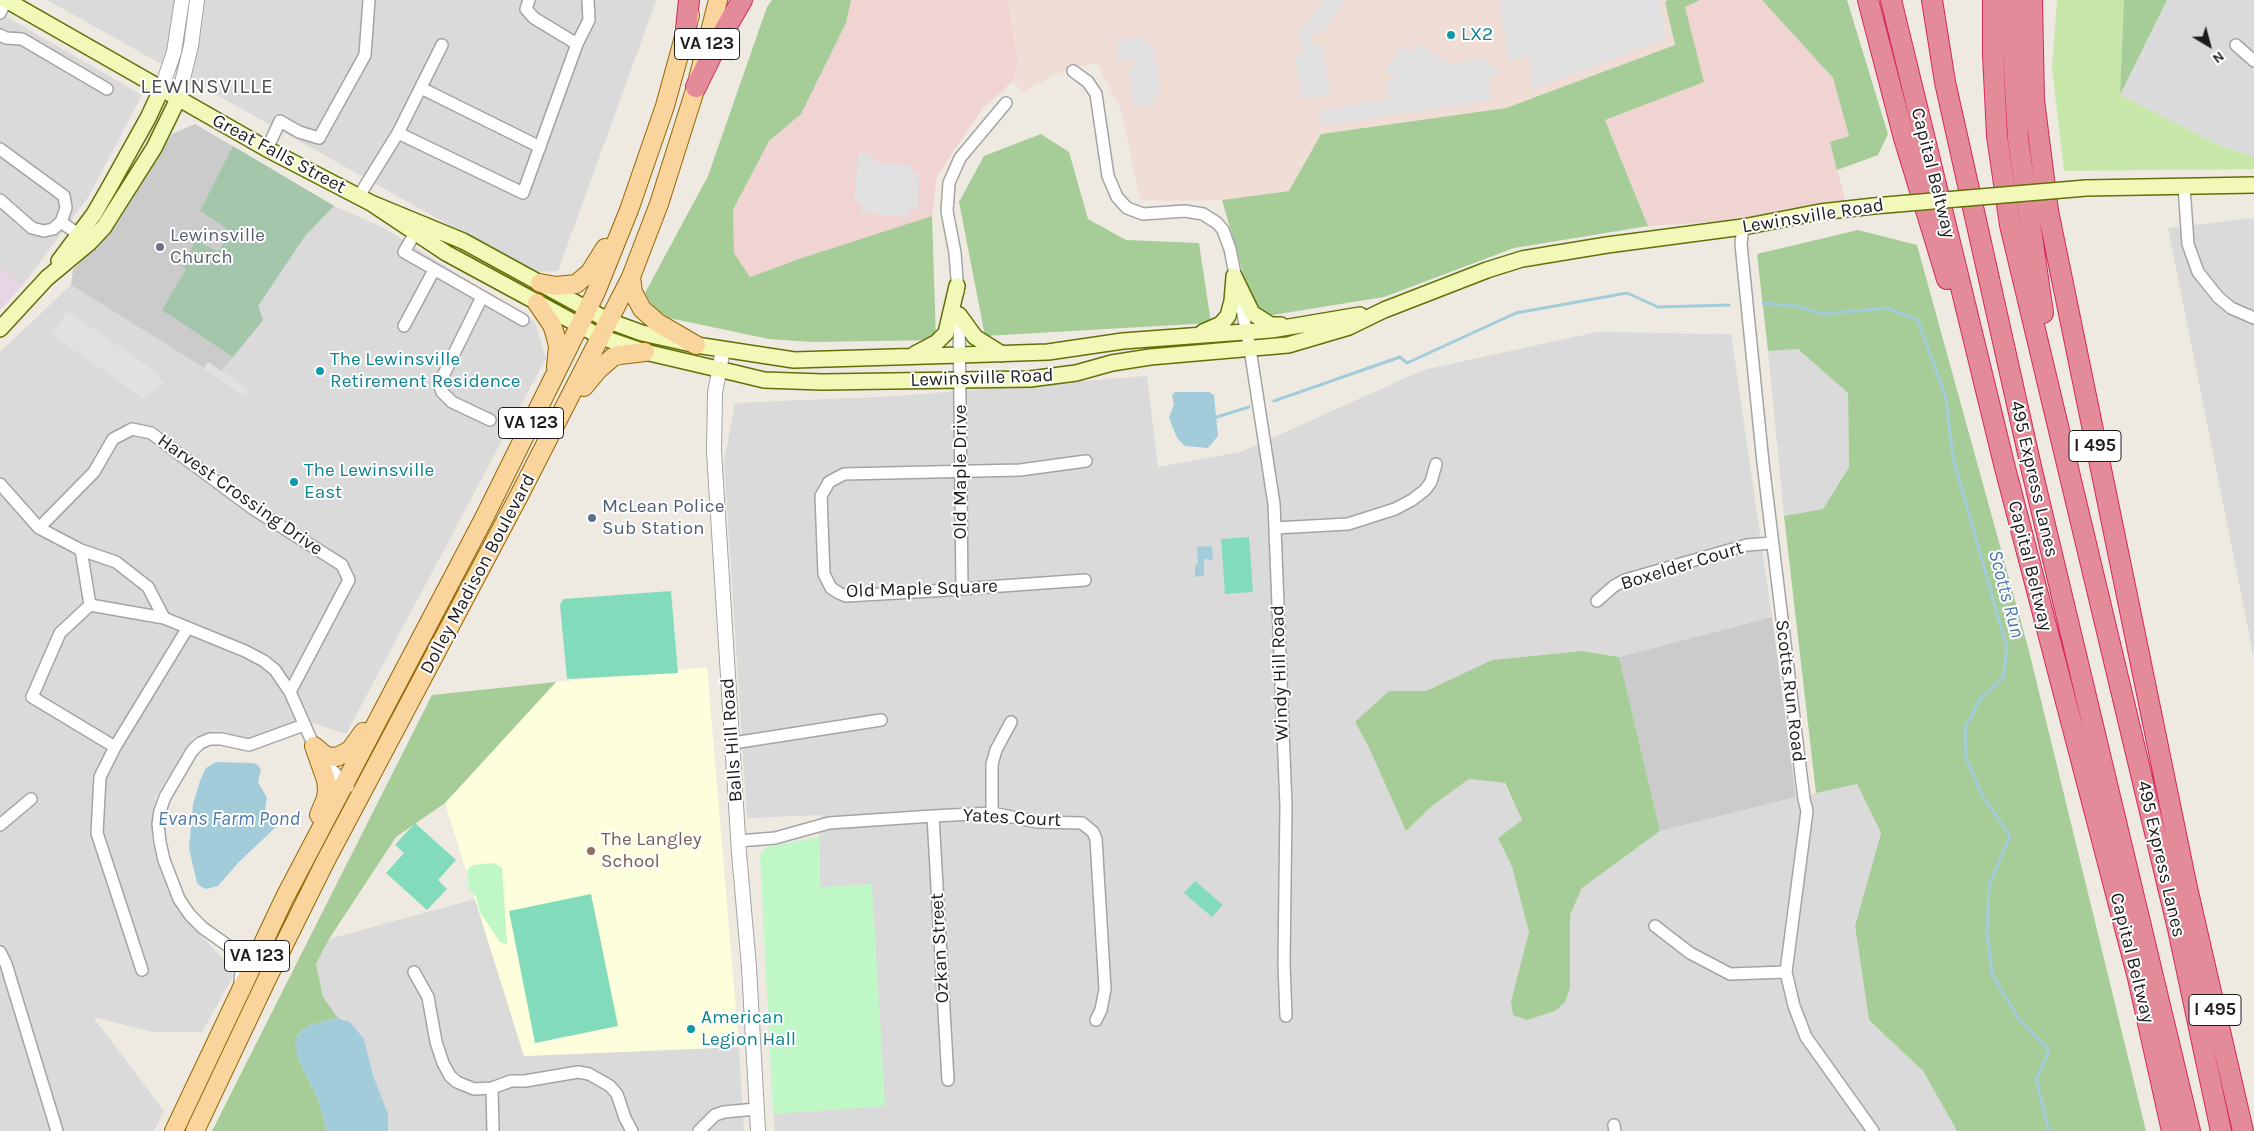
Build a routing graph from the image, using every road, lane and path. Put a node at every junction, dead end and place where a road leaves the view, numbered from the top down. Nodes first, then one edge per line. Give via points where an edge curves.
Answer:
1 (6, 0) edge
2 (182, 0) edge
3 (197, 0) edge
4 (369, 0) edge
5 (529, 0) edge
6 (588, 0) edge
7 (688, 0) edge
8 (693, 0) edge
9 (718, 0) edge
10 (742, 0) edge
11 (1868, 0) edge
12 (1891, 0) edge
13 (1922, 0) edge
14 (1932, 0) edge
15 (1993, 0) edge
16 (2012, 0) edge
17 (2032, 0) edge
18 (0, 13) edge
19 (686, 29) junction
20 (0, 35) edge
21 (577, 44) junction
22 (442, 45) dead end
23 (2236, 45) dead end
24 (2254, 61) edge
25 (1073, 70) dead end
26 (1945, 82) junction
27 (696, 87) junction
28 (420, 88) junction
29 (106, 89) dead end
30 (161, 90) junction
31 (178, 99) junction
32 (1006, 103) dead end
33 (398, 133) junction
34 (540, 147) junction
35 (0, 149) edge
36 (267, 149) junction
37 (2254, 185) edge
38 (2184, 186) junction
39 (365, 199) junction
40 (0, 200) edge
41 (630, 210) junction
42 (61, 222) junction
43 (1743, 227) junction
44 (414, 233) junction
45 (78, 234) junction
46 (434, 270) junction
47 (1234, 276) junction
48 (631, 277) junction
49 (47, 278) junction
50 (540, 283) junction
51 (957, 286) junction
52 (482, 297) junction
53 (538, 303) junction
54 (587, 309) junction
55 (1384, 310) junction
56 (959, 314) junction
57 (2254, 318) edge
58 (523, 320) dead end
59 (609, 321) junction
60 (580, 325) junction
61 (404, 326) dead end
62 (1298, 326) junction
63 (0, 329) edge
64 (1246, 332) junction
65 (601, 337) junction
66 (1187, 337) junction
67 (696, 345) junction
68 (723, 349) junction
69 (1250, 349) junction
70 (645, 352) junction
71 (1002, 354) junction
72 (913, 355) junction
73 (960, 355) junction
74 (718, 370) junction
75 (556, 374) junction
76 (961, 380) junction
77 (563, 412) junction
78 (490, 420) dead end
79 (2062, 443) junction
80 (1086, 461) dead end
81 (1436, 464) dead end
82 (2004, 464) junction
83 (961, 472) junction
84 (0, 484) edge
85 (39, 528) junction
86 (1275, 528) junction
87 (1772, 542) junction
88 (80, 550) junction
89 (1085, 580) dead end
90 (962, 589) junction
91 (1597, 600) dead end
92 (90, 605) junction
93 (164, 618) junction
94 (187, 629) junction
95 (396, 685) junction
96 (290, 692) junction
97 (881, 720) dead end
98 (1011, 722) dead end
99 (304, 725) junction
100 (733, 743) junction
101 (314, 746) junction
102 (116, 747) junction
103 (345, 784) junction
104 (31, 799) dead end
105 (360, 800) junction
106 (992, 813) junction
107 (933, 816) junction
108 (0, 825) edge
109 (738, 841) junction
110 (296, 876) junction
111 (1655, 926) dead end
112 (0, 952) edge
113 (142, 970) dead end
114 (414, 972) dead end
115 (1786, 972) junction
116 (238, 998) junction
117 (1286, 1016) dead end
118 (1096, 1020) dead end
119 (948, 1080) dead end
120 (492, 1088) junction
121 (756, 1109) junction
122 (57, 1131) edge
123 (174, 1131) edge
124 (195, 1131) edge
125 (493, 1131) edge
126 (632, 1131) edge
127 (699, 1131) edge
128 (758, 1131) edge
129 (1873, 1131) edge
130 (2172, 1131) edge
131 (2190, 1131) edge
132 (2221, 1131) edge
133 (2244, 1131) edge

1 - 18 street
1 - 30 main road, Great Falls Street
2 - 30 street via 174,52
3 - 31 street via 191,46
4 - 36 street via 365,55 319,138 299,132 280,120
5 - 21 street via 526,9 534,18
6 - 21 street via 589,20
7 - 19 highway
8 - 19 main road, Dolley Madison Boulevard / VA 123
9 - 27 main road, Dolley Madison Boulevard / VA 123
10 - 27 highway
11 - 82 highway via 1916,180
12 - 82 highway, Capital Beltway
13 - 26 highway
14 - 26 highway, 495 Express Lanes
15 - 79 highway, 495 Express Lanes / I 495 via 1994,96 2002,177 2020,270
16 - 79 highway via 2018,139
17 - 133 highway, I 495 via 2034,100 2056,256 2185,879
19 - 41 main road, Dolley Madison Boulevard / VA 123 via 665,106
20 - 29 street via 22,39
21 - 34 street
22 - 28 street
23 - 24 street
25 - 47 street, Windy Hill Road via 1088,82 1096,94 1108,176 1117,198 1127,208 1143,214 1194,211 1210,218 1223,230 1227,239
26 - 131 highway, 495 Express Lanes via 2032,471
27 - 48 main road, Dolley Madison Boulevard / VA 123
28 - 33 street
28 - 34 street
30 - 31 main road, Great Falls Street
30 - 45 main road via 109,188
31 - 36 main road, Great Falls Street
31 - 49 main road via 149,155 104,227
32 - 51 street, Old Maple Drive via 960,158 949,182 947,211
33 - 34 street via 523,192
33 - 39 street
35 - 42 street via 64,196 66,208
36 - 39 main road, Great Falls Street
37 - 38 main road, Lewinsville Road
38 - 43 main road, Lewinsville Road, bridge via 2086,188 1874,206 1820,212
38 - 57 street via 2188,244 2198,272 2231,308
39 - 44 main road, Great Falls Street
39 - 50 main road, Great Falls Street via 463,241
40 - 42 street via 32,228 44,231
41 - 50 main road via 582,280 566,286
41 - 54 main road, Dolley Madison Boulevard / VA 123
42 - 45 street
43 - 55 main road, Lewinsville Road via 1522,260 1487,270
43 - 87 street, Scotts Run Road via 1741,244 1746,304
44 - 46 street via 404,252
44 - 53 main road, Great Falls Street
45 - 49 main road
46 - 52 street
46 - 61 street
47 - 62 main road via 1248,308 1257,318 1271,325
47 - 64 street, Windy Hill Road
47 - 66 main road via 1231,309 1224,320 1216,327
48 - 59 main road, Dolley Madison Boulevard / VA 123
48 - 67 main road via 633,292 642,309 658,323
49 - 63 main road
50 - 54 main road, Great Falls Street
51 - 56 street, Old Maple Drive
51 - 72 main road via 946,333 936,343
52 - 58 street
52 - 78 street via 440,386 452,402
53 - 60 main road, Great Falls Street
53 - 75 main road via 555,334 558,346
54 - 59 main road, Lewinsville Road
54 - 60 main road, Dolley Madison Boulevard / VA 123
55 - 62 main road, Lewinsville Road
55 - 69 main road, Lewinsville Road via 1349,327 1320,336 1288,345
56 - 71 main road via 975,337
56 - 73 street, Old Maple Drive
59 - 65 main road, Dolley Madison Boulevard / VA 123
59 - 67 main road, Lewinsville Road via 642,333
60 - 65 main road, Lewinsville Road
60 - 75 main road, Dolley Madison Boulevard / VA 123
62 - 64 main road, Lewinsville Road
64 - 66 main road, Lewinsville Road
64 - 69 street, Windy Hill Road
65 - 70 main road, Lewinsville Road
65 - 77 main road, Dolley Madison Boulevard / VA 123
66 - 71 main road, Lewinsville Road via 1123,340 1048,352
67 - 68 main road, Lewinsville Road
68 - 72 main road, Lewinsville Road via 794,360
68 - 74 street, Balls Hill Road
69 - 76 main road, Lewinsville Road via 1150,357 1049,377
69 - 86 street, Windy Hill Road via 1266,444
70 - 74 main road, Lewinsville Road
70 - 77 main road via 620,354 606,362
71 - 73 main road, Lewinsville Road
72 - 73 main road, Lewinsville Road
73 - 76 street, Old Maple Drive
74 - 76 main road, Lewinsville Road via 764,380 792,382
74 - 100 street, Balls Hill Road via 714,451
75 - 95 main road, Dolley Madison Boulevard / VA 123
76 - 83 street, Old Maple Drive
77 - 105 main road, Dolley Madison Boulevard / VA 123
79 - 132 highway, 495 Express Lanes / I 495 via 2178,929
80 - 83 street, Old Maple Square via 1020,470
81 - 86 street via 1426,490 1395,509 1348,524
82 - 130 highway, Capital Beltway via 2138,978
83 - 90 street, Old Maple Drive
83 - 90 street, Old Maple Square via 844,474 829,482 821,496 824,574 831,588 838,593 846,596
84 - 85 street
85 - 88 street
85 - 96 street, Harvest Crossing Drive via 94,472 113,439 132,429 150,433 252,508 342,565 349,580
86 - 117 street, Windy Hill Road via 1286,806
87 - 91 street, Boxelder Court via 1747,545 1625,580
87 - 115 street, Scotts Run Road via 1807,811
88 - 92 street
88 - 93 street via 116,562 148,587
89 - 90 street, Old Maple Square
92 - 93 street
92 - 102 street via 60,633 32,698
93 - 94 street
94 - 96 street via 264,661
94 - 102 street
95 - 101 main road via 350,750 332,758
95 - 103 main road, Dolley Madison Boulevard / VA 123
96 - 99 street
97 - 100 street
98 - 106 street via 992,764
99 - 101 street
99 - 116 street via 249,745 221,739 200,743 164,797 160,811 160,842 180,899 202,928 234,950 240,958
100 - 109 street, Balls Hill Road
101 - 103 street
101 - 110 main road via 326,780 326,798
102 - 113 street via 100,777 97,833
103 - 105 street
103 - 110 main road, Dolley Madison Boulevard / VA 123
104 - 108 street
105 - 124 main road, Dolley Madison Boulevard / VA 123 via 271,970
106 - 107 street, Yates Court
106 - 118 street, Yates Court via 1036,822 1082,822 1093,832 1105,989 1102,1010
107 - 109 street, Yates Court via 829,823 775,838
107 - 119 street, Ozkan Street
109 - 121 street, Balls Hill Road via 749,967
110 - 116 main road, Dolley Madison Boulevard / VA 123
111 - 115 street via 1690,953 1730,974
112 - 122 street
114 - 120 street via 428,997 436,1042 450,1076 474,1089
115 - 129 street, Scotts Run Road via 1806,1037
116 - 123 main road, Dolley Madison Boulevard / VA 123
120 - 125 street
120 - 126 street via 511,1081 578,1072 589,1074 617,1094
121 - 127 street via 715,1115
121 - 128 street, Balls Hill Road

